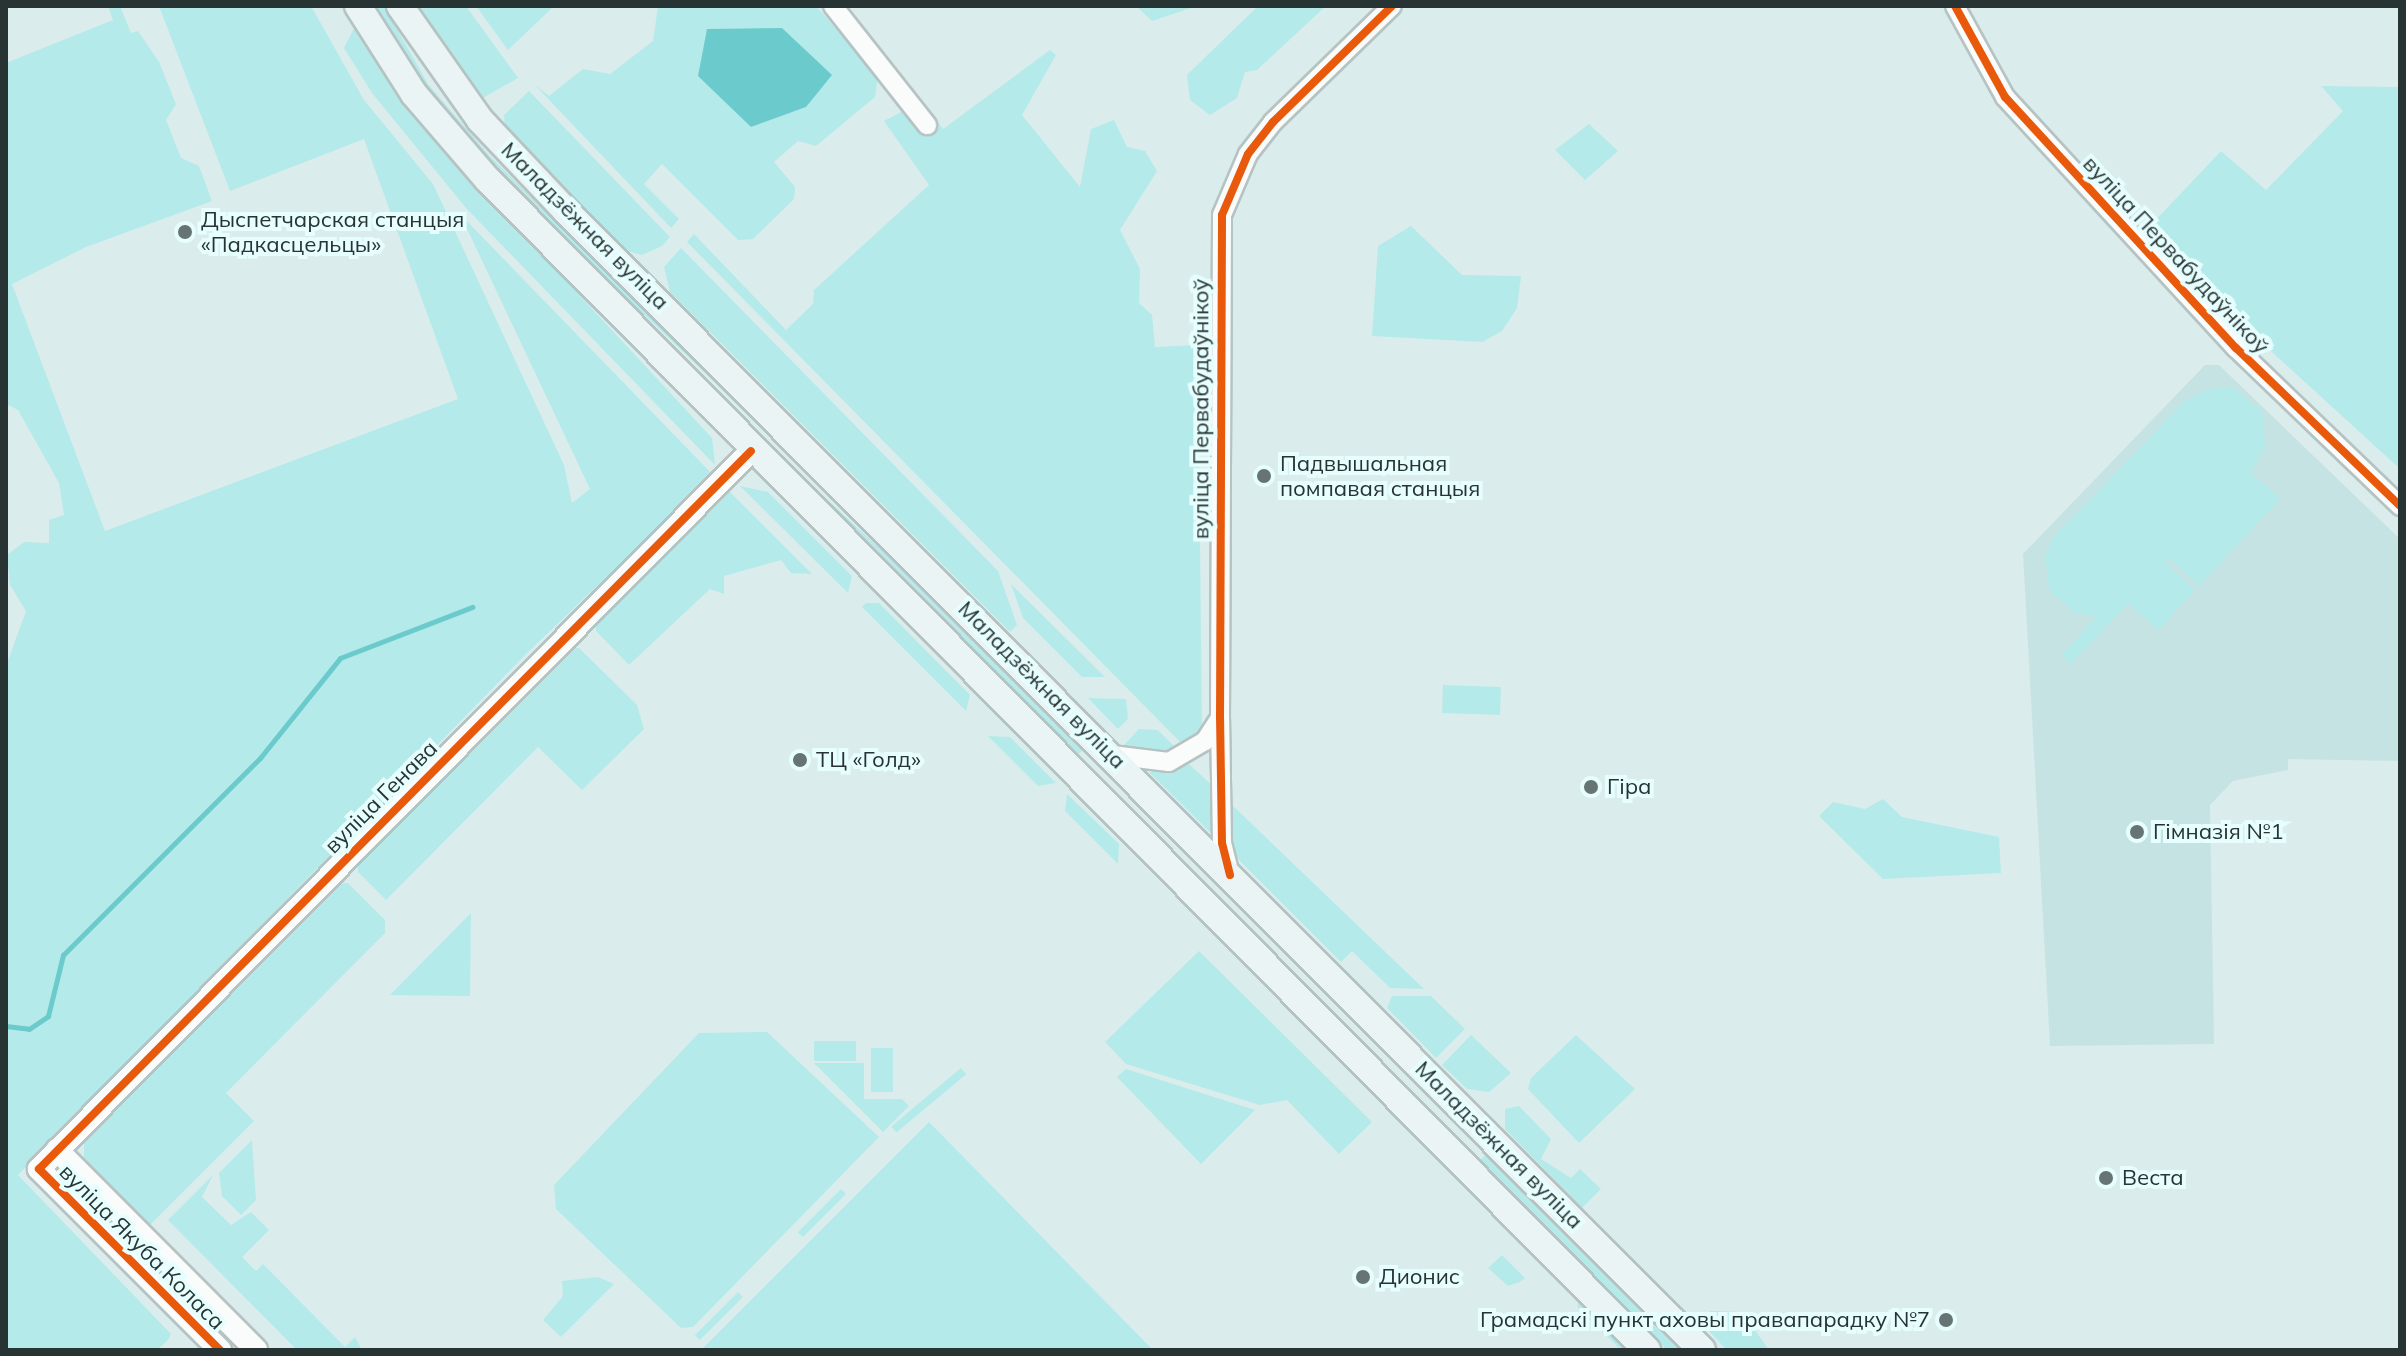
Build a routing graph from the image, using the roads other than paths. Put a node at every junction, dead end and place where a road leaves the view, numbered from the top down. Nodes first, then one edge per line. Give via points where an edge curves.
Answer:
1 (358, 6) edge
2 (400, 6) edge
3 (833, 6) edge
4 (1392, 6) edge
5 (1955, 6) edge
6 (927, 125) dead end
7 (780, 422) junction
8 (751, 451) junction
9 (2400, 506) edge
10 (1220, 718) junction
11 (1112, 755) junction
12 (1230, 875) junction
13 (57, 1150) junction
14 (39, 1169) joint
15 (220, 1350) edge
16 (256, 1350) edge
17 (1647, 1350) edge
18 (1702, 1350) edge

1 - 8 main road, Маладзёжная вуліца via 442,129
2 - 7 main road, Маладзёжная вуліца via 480,120
3 - 6 street
4 - 10 street, вуліца Первабудаўнікоў via 1273,122 1242,164 1222,215
5 - 9 street, вуліца Первабудаўнікоў via 2005,97 2236,348
7 - 8 main road, вуліца Генава
7 - 11 main road, Маладзёжная вуліца
8 - 13 street, вуліца Генава
8 - 17 main road, Маладзёжная вуліца
10 - 11 street via 1205,741 1169,762
10 - 12 street, вуліца Первабудаўнікоў
11 - 12 main road, Маладзёжная вуліца
12 - 18 main road, Маладзёжная вуліца
13 - 14 street, вуліца Генава
13 - 16 street, вуліца Якуба Коласа
14 - 15 street, вуліца Якуба Коласа

